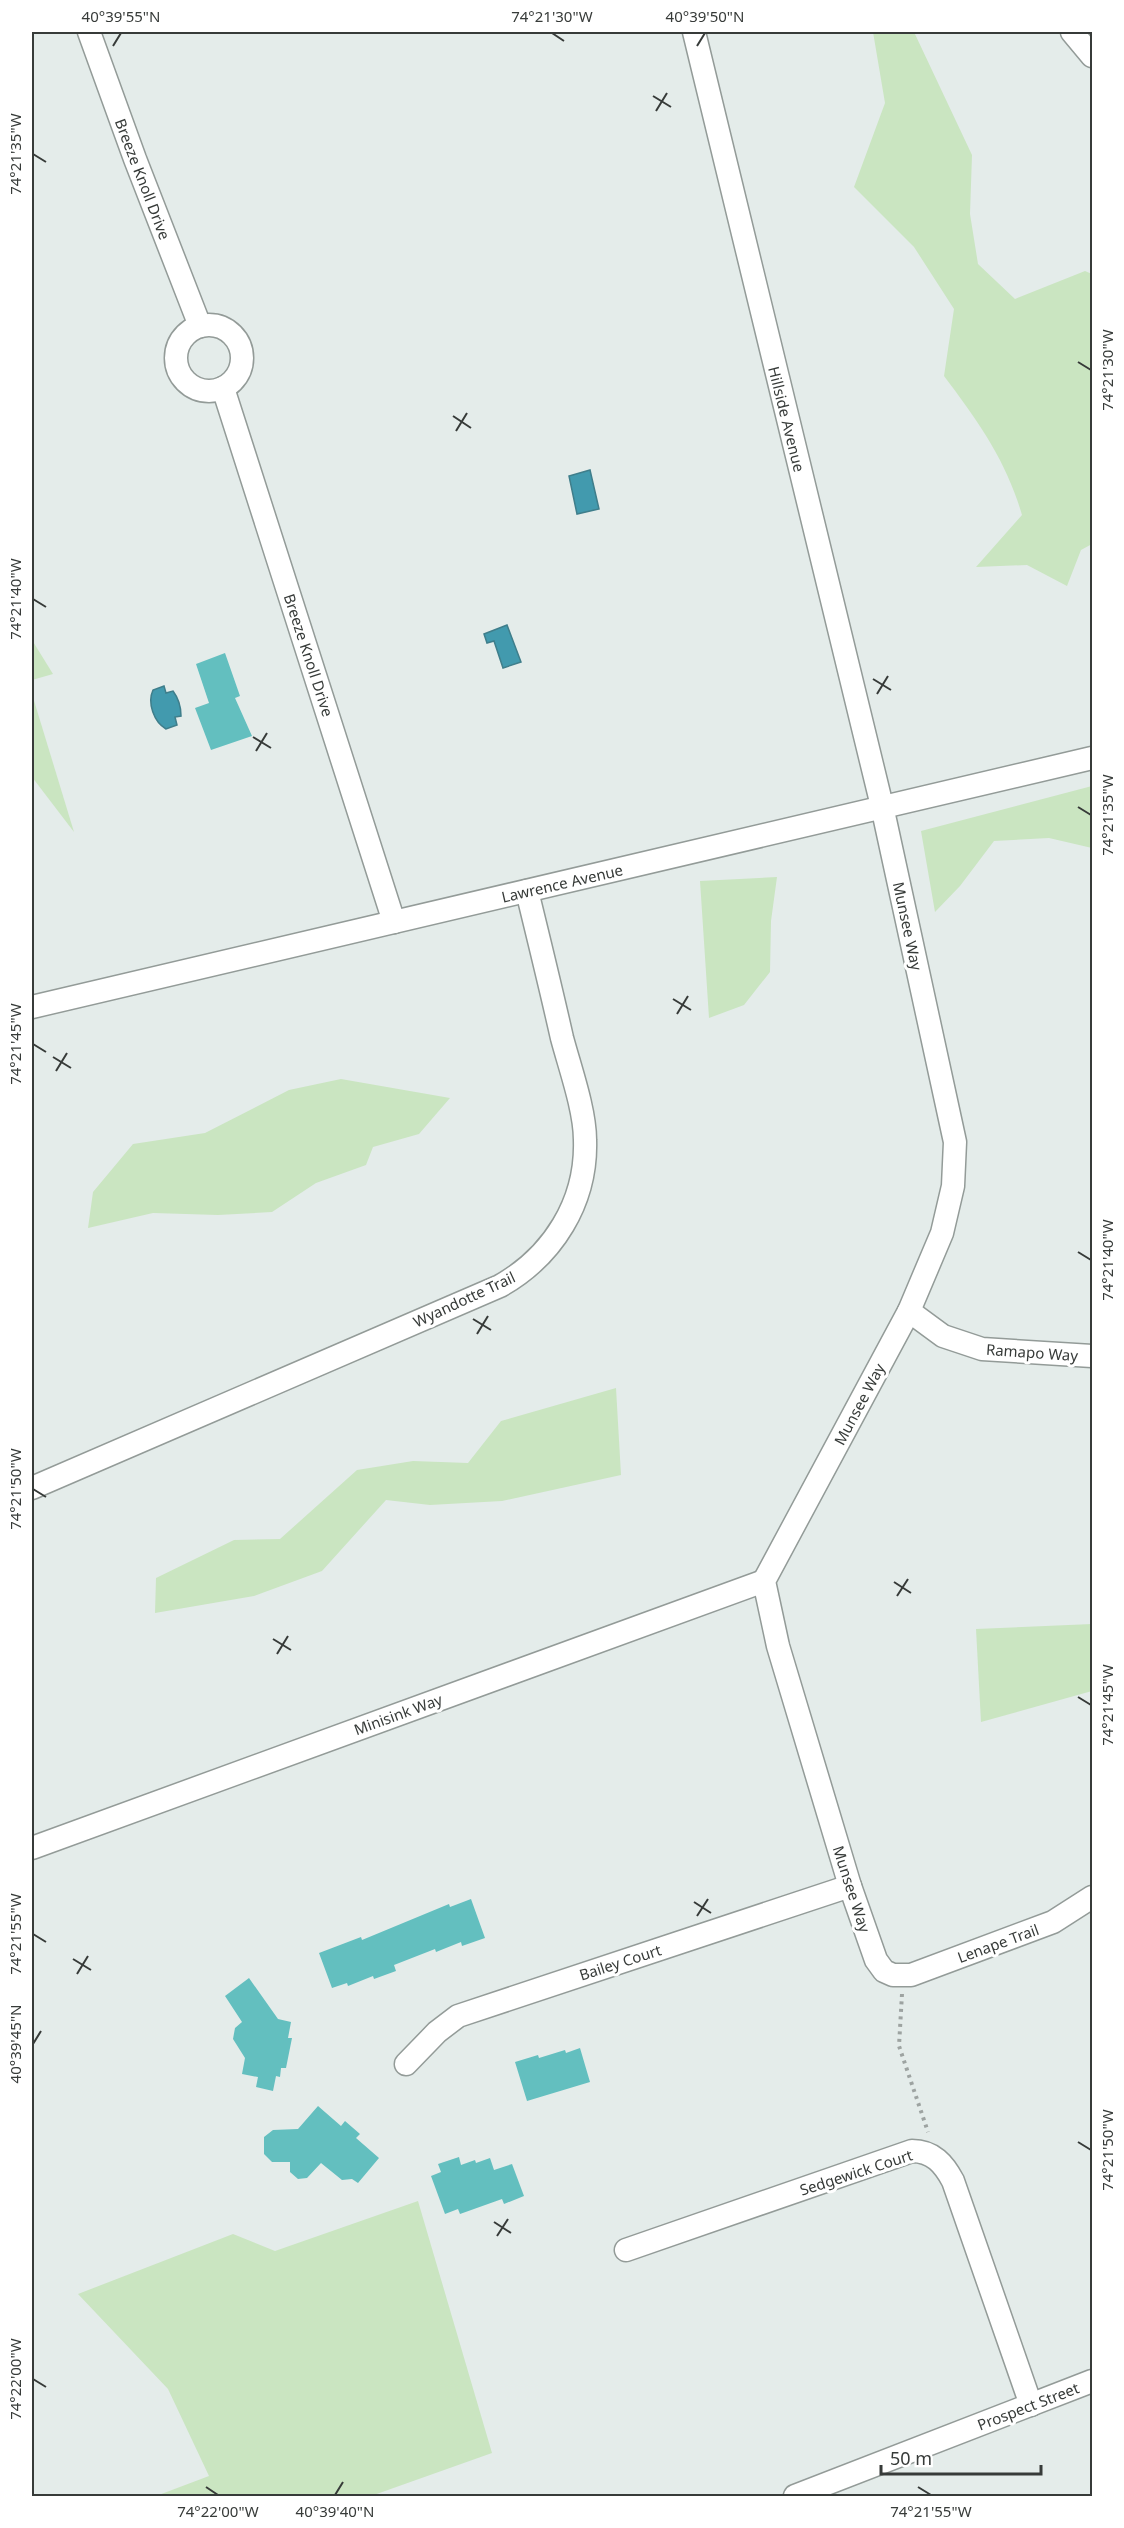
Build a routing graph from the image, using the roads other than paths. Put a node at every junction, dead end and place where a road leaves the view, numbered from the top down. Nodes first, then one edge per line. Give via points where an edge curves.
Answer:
1 (89, 32) edge
2 (694, 32) edge
3 (1072, 32) edge
4 (1092, 56) edge
5 (200, 326) junction
6 (223, 388) junction
7 (1092, 758) edge
8 (882, 806) junction
9 (527, 891) junction
10 (394, 922) junction
11 (32, 1007) edge
12 (909, 1311) junction
13 (1092, 1356) edge
14 (32, 1488) edge
15 (764, 1581) junction
16 (32, 1848) edge
17 (850, 1886) junction
18 (1092, 1897) edge
19 (901, 1976) joint
20 (406, 2064) dead end
21 (626, 2250) dead end
22 (1092, 2381) edge
23 (1031, 2405) junction
24 (795, 2496) edge

1 - 5 street, Breeze Knoll Drive
2 - 8 street, Hillside Avenue
3 - 4 street
5 - 6 street via 222,327 238,342 242,364
5 - 6 street via 181,339 178,371 192,387 213,391
6 - 10 street, Breeze Knoll Drive
7 - 8 street, Lawrence Avenue
8 - 9 street, Lawrence Avenue
8 - 12 street, Munsee Way via 955,1142 953,1186 942,1233
9 - 10 street, Lawrence Avenue
9 - 14 street, Wyandotte Trail via 585,1141 580,1189 568,1219 546,1250 500,1286
10 - 11 street, Lawrence Avenue
12 - 13 street, Ramapo Way via 943,1336 982,1349
12 - 15 street, Munsee Way
15 - 16 street, Minisink Way
15 - 17 street, Munsee Way via 778,1646
17 - 19 street, Munsee Way via 876,1960 884,1971
17 - 20 street, Bailey Court via 458,2016
18 - 19 street, Lenape Trail via 1053,1922
21 - 23 street, Sedgewick Court via 912,2151 924,2151 937,2158 953,2181
22 - 23 street, Prospect Street
23 - 24 street, Prospect Street

